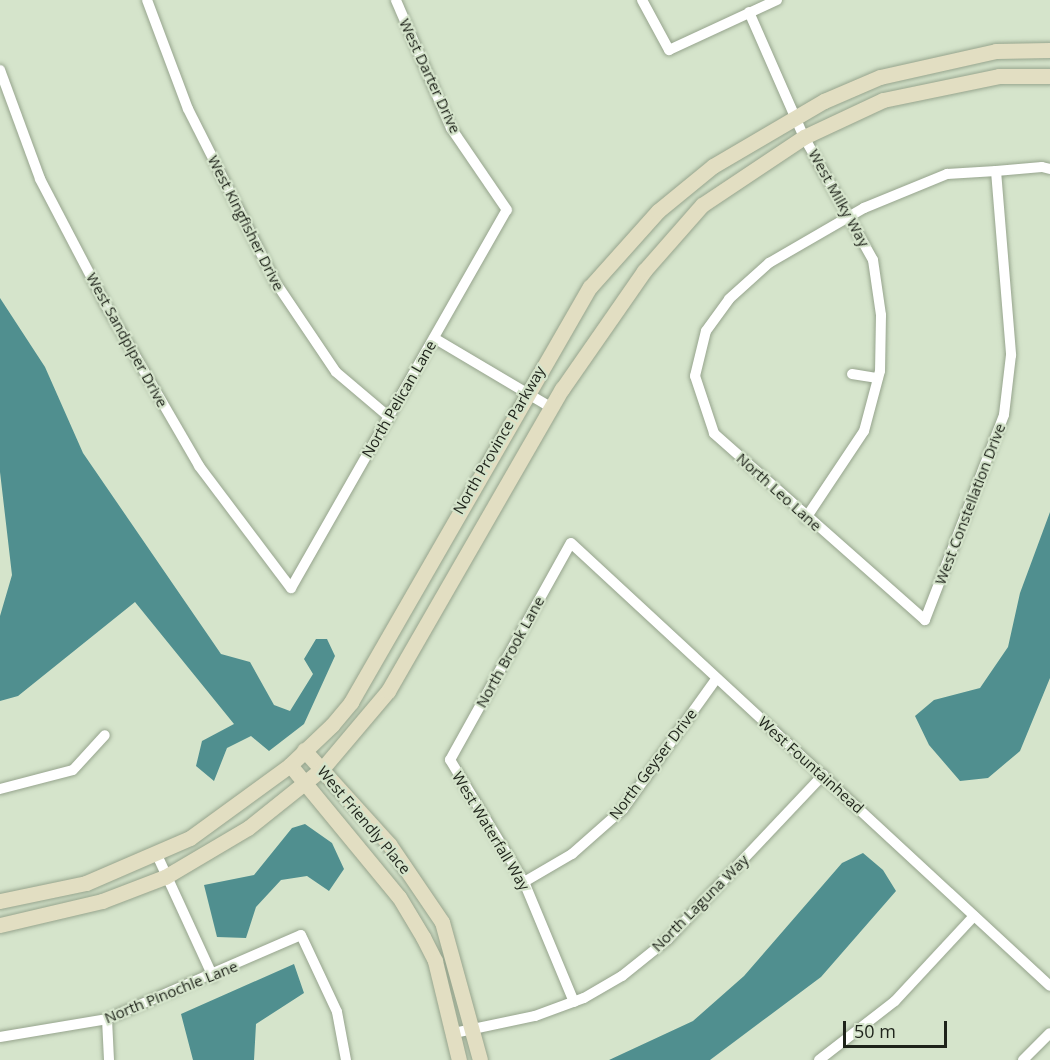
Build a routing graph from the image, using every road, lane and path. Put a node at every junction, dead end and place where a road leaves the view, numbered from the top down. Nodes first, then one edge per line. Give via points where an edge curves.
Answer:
1 (147, 0) edge
2 (396, 0) edge
3 (642, 0) edge
4 (777, 0) edge
5 (749, 12) junction
6 (1050, 50) edge
7 (0, 70) edge
8 (1050, 75) edge
9 (800, 127) junction
10 (1050, 169) edge
11 (996, 171) junction
12 (507, 210) joint
13 (852, 215) junction
14 (434, 338) junction
15 (852, 374) dead end
16 (878, 378) junction
17 (526, 395) junction
18 (550, 407) junction
19 (389, 417) junction
20 (806, 518) junction
21 (571, 543) joint
22 (291, 588) joint
23 (925, 620) joint
24 (716, 679) junction
25 (105, 735) dead end
26 (304, 750) junction
27 (450, 760) joint
28 (290, 765) junction
29 (322, 769) junction
30 (823, 775) junction
31 (305, 783) junction
32 (0, 789) edge
33 (157, 855) junction
34 (165, 877) junction
35 (524, 882) junction
36 (0, 901) edge
37 (974, 916) junction
38 (0, 925) edge
39 (213, 977) junction
40 (1050, 986) edge
41 (574, 1002) junction
42 (107, 1019) junction
43 (474, 1028) junction
44 (454, 1033) junction
45 (1050, 1033) edge
46 (0, 1037) edge
47 (109, 1060) edge
48 (346, 1060) edge
49 (459, 1060) edge
50 (480, 1060) edge
51 (819, 1060) edge
52 (1023, 1060) edge

1 - 19 street, West Kingfisher Drive via 188,109 276,283 336,372
2 - 12 street, West Darter Drive via 451,128
3 - 5 street via 669,50
4 - 5 street
5 - 9 street, West Milky Way
6 - 9 street, North Province Parkway via 931,62 880,77
7 - 22 street, West Sandpiper Drive via 40,179 107,308 199,466
8 - 9 street, North Province Parkway via 934,86
9 - 13 street, West Milky Way
9 - 17 street, North Province Parkway via 713,166 658,211 590,287
9 - 18 street, North Province Parkway via 702,205 644,271
10 - 11 street
11 - 13 street via 947,174
11 - 23 street, West Constellation Drive via 1011,355 1005,415
12 - 14 street, North Pelican Lane
13 - 16 street, West Milky Way via 873,260 881,315
13 - 20 street, North Leo Lane via 769,263 729,299 706,331 695,376 714,433
14 - 17 street
14 - 19 street, North Pelican Lane
15 - 16 street
16 - 20 street, West Milky Way via 864,431
17 - 18 street
17 - 26 street, North Province Parkway via 351,702
18 - 29 street, North Province Parkway via 388,691
19 - 22 street, North Pelican Lane
20 - 23 street, North Leo Lane
21 - 24 street, West Fountainhead
21 - 27 street, North Brook Lane
24 - 30 street, West Fountainhead
24 - 35 street, North Geyser Drive via 623,809 572,854
25 - 32 street via 73,770
26 - 28 street, North Province Parkway
26 - 29 street, West Friendly Place
27 - 35 street, West Waterfall Way
28 - 31 street, West Friendly Place
28 - 33 street, North Province Parkway via 233,809
29 - 31 street, North Province Parkway
29 - 43 street, West Friendly Place via 389,844 427,896 442,922
30 - 37 street, West Fountainhead
30 - 41 street, North Laguna Way via 668,939 622,976
31 - 34 street, North Province Parkway via 248,828
31 - 44 street, West Friendly Place via 399,897 423,937
33 - 34 street
33 - 36 street, North Province Parkway via 86,883
34 - 38 street, North Province Parkway via 102,901
34 - 39 street
35 - 41 street, West Waterfall Way
37 - 40 street, West Fountainhead
37 - 51 street via 896,1001
39 - 42 street, North Pinochle Lane
39 - 48 street, North Pinochle Lane via 301,935 337,1012
41 - 43 street, North Laguna Way
42 - 46 street, North Pinochle Lane
42 - 47 street
43 - 44 street, North Laguna Way
43 - 50 street, West Friendly Place
44 - 49 street, West Friendly Place
45 - 52 street

